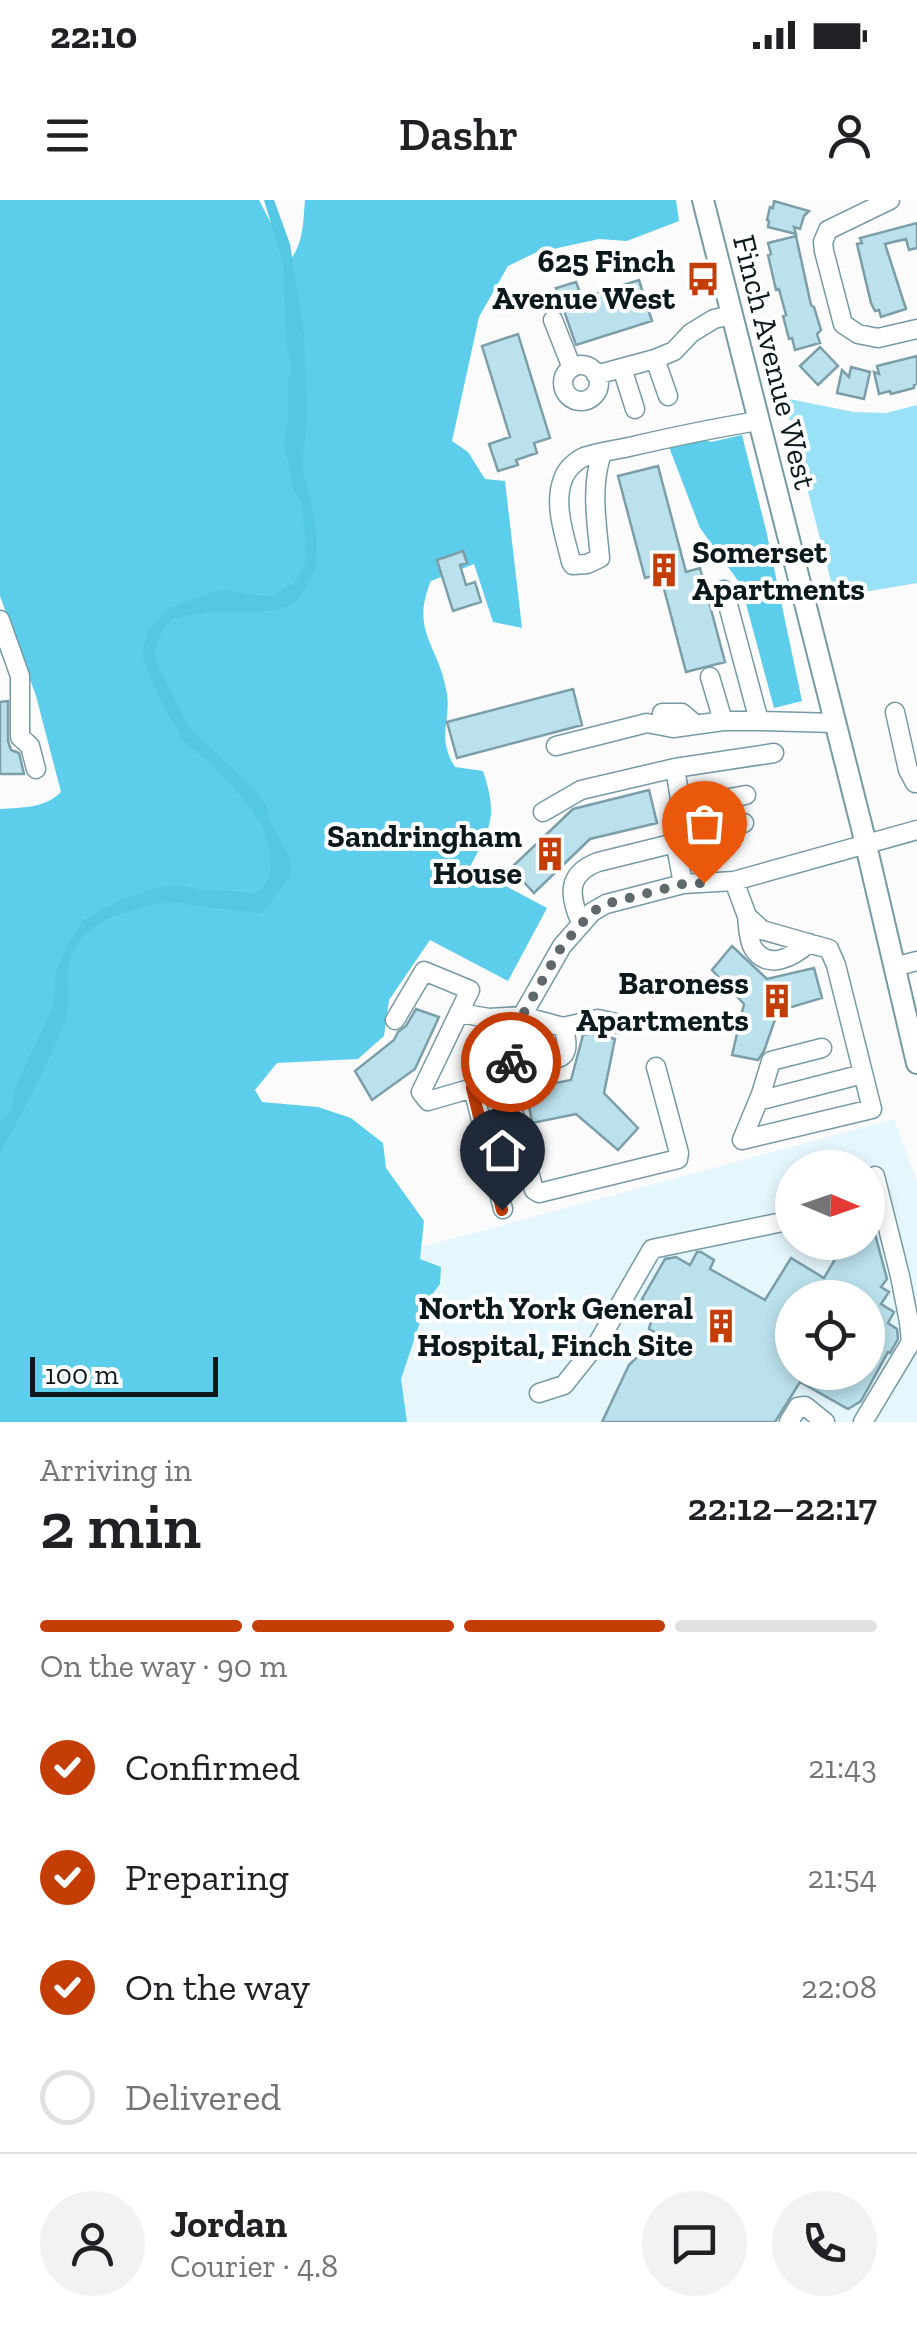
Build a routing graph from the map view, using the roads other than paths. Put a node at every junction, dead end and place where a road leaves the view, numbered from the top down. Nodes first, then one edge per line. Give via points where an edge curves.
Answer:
1 (703, 200) edge
2 (890, 200) edge
3 (732, 315) junction
4 (552, 320) dead end
5 (917, 329) edge
6 (656, 359) junction
7 (572, 368) junction
8 (622, 368) junction
9 (596, 374) junction
10 (668, 396) dead end
11 (635, 409) dead end
12 (758, 421) junction
13 (602, 453) junction
14 (724, 590) dead end
15 (0, 620) edge
16 (710, 677) dead end
17 (895, 712) dead end
18 (662, 713) dead end
19 (723, 721) junction
20 (759, 721) junction
21 (695, 724) junction
22 (835, 724) junction
23 (556, 746) dead end
24 (774, 752) dead end
25 (675, 768) junction
26 (36, 769) dead end
27 (917, 782) edge
28 (746, 795) dead end
29 (543, 812) dead end
30 (744, 823) dead end
31 (678, 825) junction
32 (917, 830) edge
33 (866, 844) junction
34 (734, 880) junction
35 (683, 884) junction
36 (747, 916) junction
37 (581, 923) junction
38 (809, 943) junction
39 (917, 961) edge
40 (894, 967) junction
41 (459, 1013) junction
42 (522, 1016) junction
43 (395, 1020) dead end
44 (912, 1023) edge
45 (620, 1024) dead end
46 (563, 1028) junction
47 (822, 1048) dead end
48 (521, 1049) junction
49 (917, 1063) edge
50 (656, 1067) dead end
51 (503, 1073) junction
52 (863, 1074) junction
53 (472, 1088) junction
54 (758, 1101) junction
55 (502, 1210) dead end
56 (775, 1224) edge
57 (885, 1225) edge
58 (909, 1274) edge
59 (540, 1393) dead end
60 (790, 1422) edge
61 (825, 1422) edge
62 (863, 1422) edge

1 - 3 main road, Finch Avenue West
2 - 5 street via 828,230 824,250 843,324 878,338
3 - 6 street via 714,319
3 - 12 main road, Finch Avenue West
4 - 7 street
6 - 8 street
6 - 10 street
7 - 9 street
7 - 9 street via 564,388 576,400 592,396
8 - 9 street
8 - 11 street
12 - 13 street
12 - 22 main road, Finch Avenue West
13 - 13 street via 583,458 563,478 559,504 574,566 600,558 595,485
14 - 20 street
15 - 26 street via 20,676 20,737
16 - 19 street
17 - 27 street
18 - 21 street via 682,713
19 - 20 street
19 - 21 street
20 - 22 street
21 - 23 street via 647,723
22 - 33 main road, Finch Avenue West
24 - 25 street
25 - 29 street via 580,790
25 - 31 street
28 - 31 street
30 - 31 street
31 - 35 street
31 - 37 street via 585,866 572,892
32 - 33 street
33 - 34 street
33 - 40 main road, Finch Avenue West
34 - 35 street
34 - 36 street
35 - 37 street via 606,904
36 - 38 street via 762,930
36 - 38 street via 754,949 766,959 793,956
37 - 42 street
38 - 52 street via 829,949 836,964
39 - 40 street
40 - 44 main road, Finch Avenue West
41 - 42 street
41 - 43 street via 470,990 424,971
41 - 53 street via 422,1092 428,1101
42 - 46 street
42 - 48 street
44 - 49 main road, Finch Avenue West
45 - 46 street via 598,1019
46 - 48 street via 568,1041 554,1060
47 - 54 street via 771,1061
48 - 51 street
50 - 51 street via 678,1159 539,1193
51 - 53 street
52 - 54 street
52 - 54 street via 872,1108 742,1140
53 - 55 street
56 - 59 street via 652,1249 599,1341 564,1386
57 - 58 street
58 - 62 street via 910,1342
60 - 61 street via 805,1406

